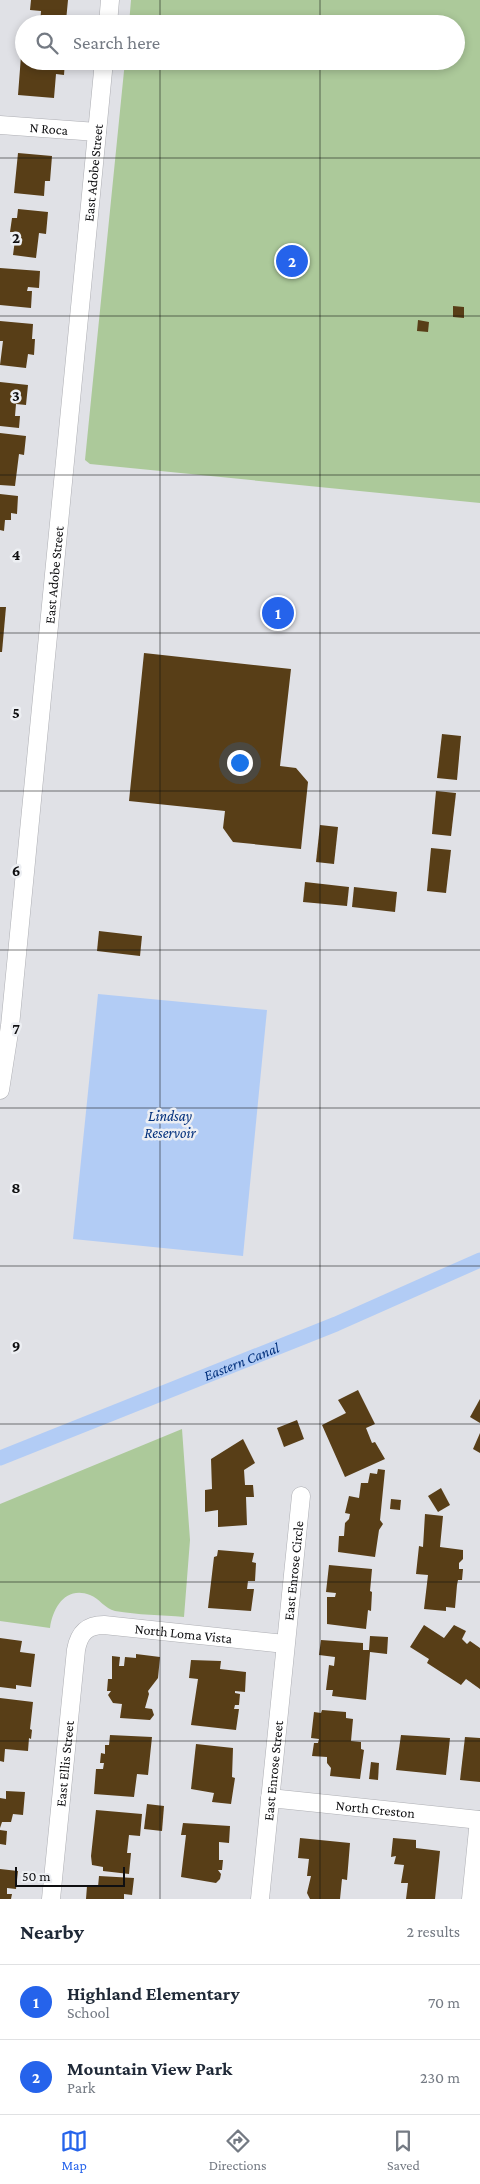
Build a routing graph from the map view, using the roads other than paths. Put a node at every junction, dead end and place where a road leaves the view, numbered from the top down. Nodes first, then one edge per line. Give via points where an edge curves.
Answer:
1 (110, 0) edge
2 (109, 15) edge
3 (103, 70) edge
4 (0, 125) edge
5 (97, 132) junction
6 (8, 967) edge
7 (0, 1090) edge
8 (301, 1496) dead end
9 (84, 1630) joint
10 (286, 1644) junction
11 (270, 1798) junction
12 (480, 1820) edge
13 (51, 1899) edge
14 (260, 1899) edge
15 (471, 1899) edge

1 - 2 street
3 - 5 street, East Adobe Street
4 - 5 street, N Roca
5 - 6 street, East Adobe Street
6 - 7 street, East Adobe Street via 10,1026
8 - 10 street, East Enrose Circle
9 - 10 street, North Loma Vista via 104,1625
9 - 13 street, East Ellis Street via 76,1650
10 - 11 street, East Enrose Street
11 - 12 street, North Creston
11 - 14 street, East Enrose Street
12 - 15 street

